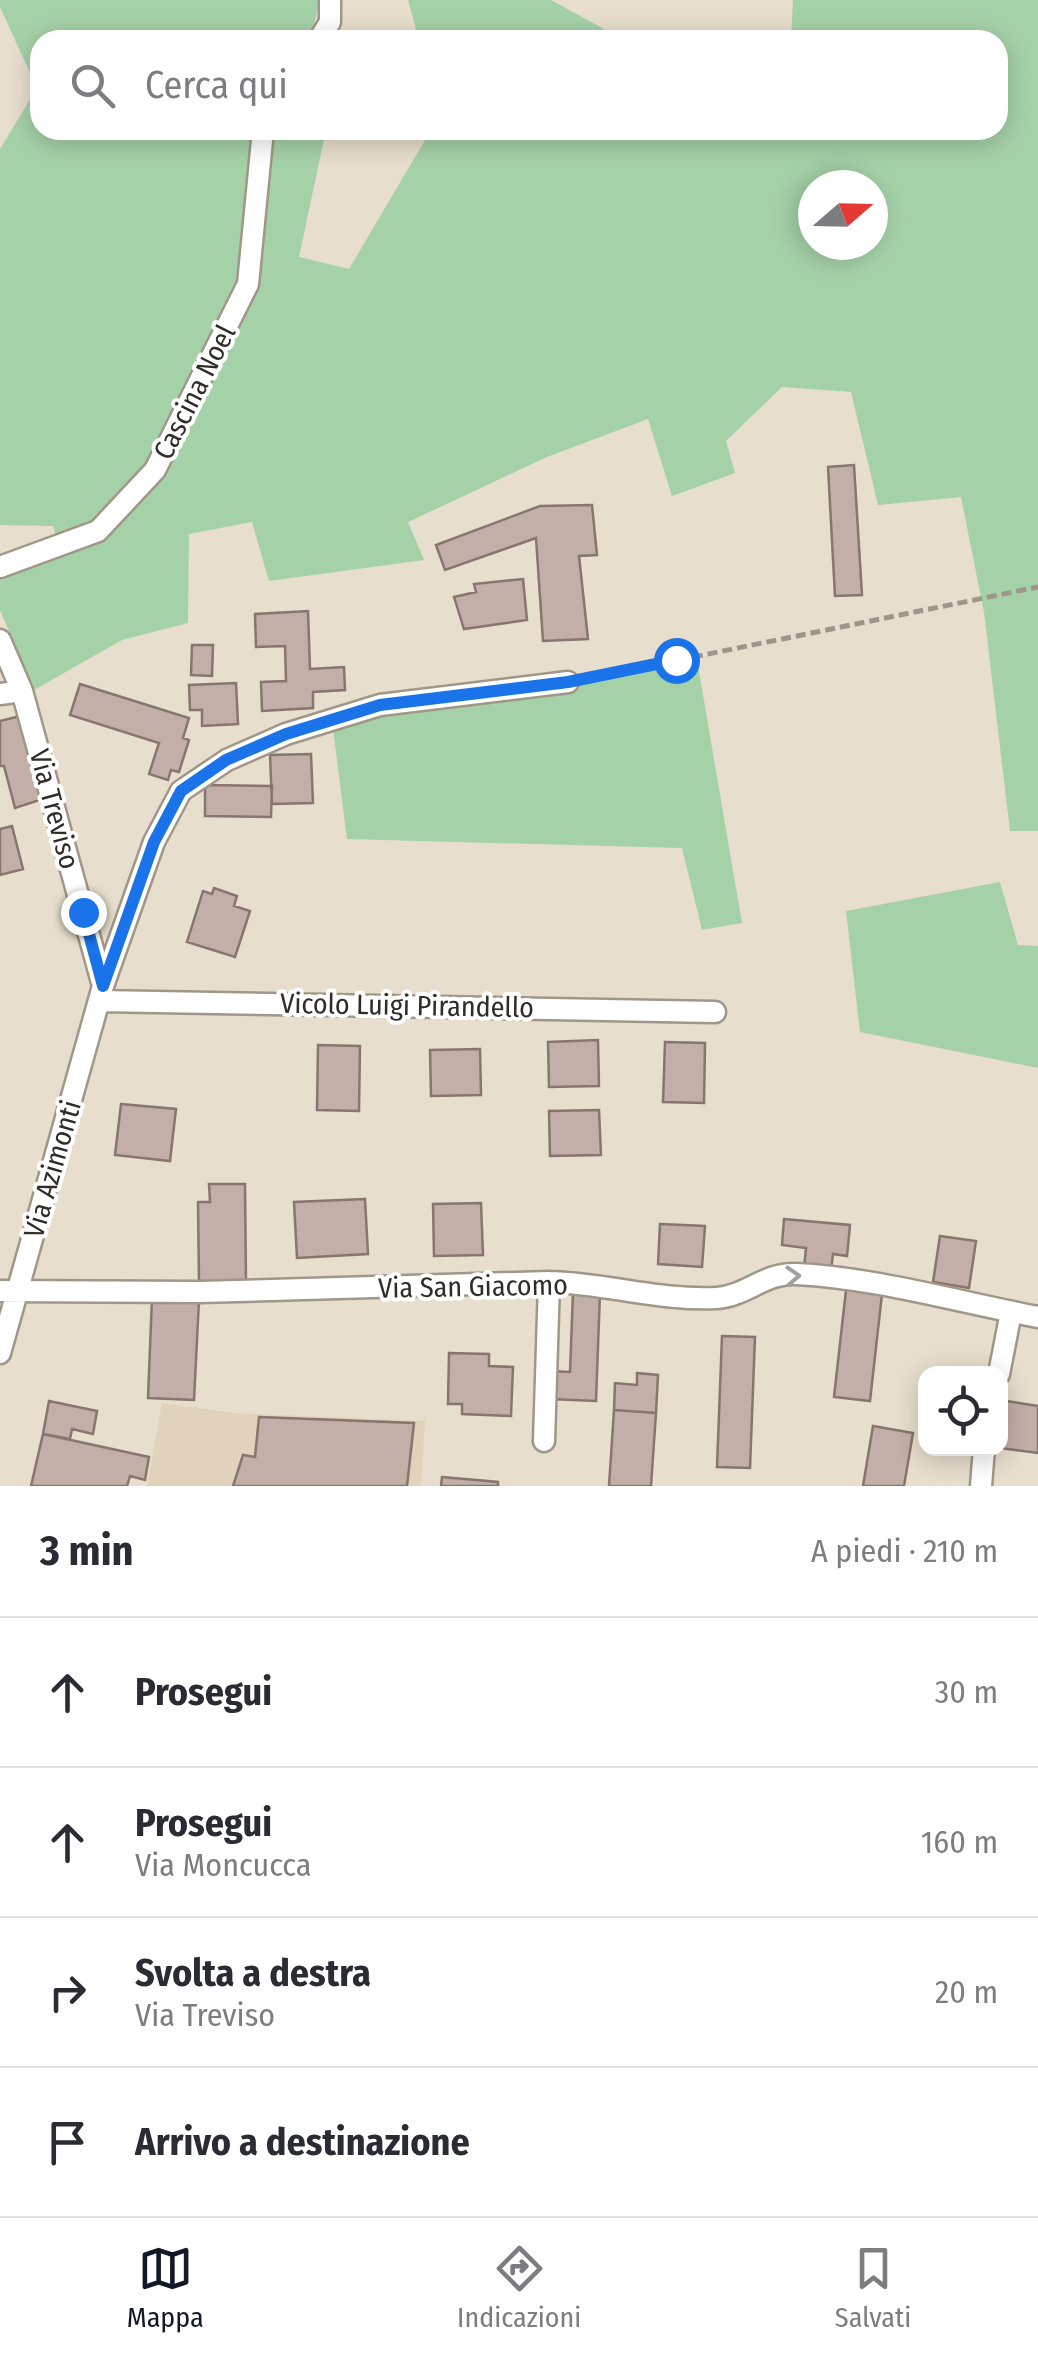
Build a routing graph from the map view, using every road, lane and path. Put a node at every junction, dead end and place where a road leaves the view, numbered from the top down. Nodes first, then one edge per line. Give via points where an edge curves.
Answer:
1 (330, 0) edge
2 (325, 30) edge
3 (262, 140) edge
4 (0, 567) edge
5 (1038, 587) edge
6 (0, 640) edge
7 (568, 682) joint
8 (22, 691) junction
9 (0, 694) edge
10 (101, 993) junction
11 (715, 1012) dead end
12 (549, 1282) junction
13 (9, 1292) edge
14 (1010, 1312) junction
15 (1038, 1317) edge
16 (0, 1353) edge
17 (1000, 1366) edge
18 (544, 1441) dead end
19 (983, 1456) edge
20 (981, 1486) edge

1 - 2 street
3 - 4 street, Cascina Noel via 248,284 155,470 98,531
5 - 7 path
6 - 8 street, Via Treviso
7 - 10 street, Via Azimonti via 380,705 226,760 181,791 154,842
8 - 9 street
8 - 10 street, Via Treviso
10 - 11 street, Vicolo Luigi Pirandello
10 - 13 street, Via Azimonti
12 - 13 street, Via San Giacomo
12 -> 14 street, Via San Giacomo via 700,1298 736,1295 790,1273
12 - 18 street
13 - 16 street, Via Azimonti
14 - 15 street, Via San Giacomo
14 - 17 street
19 - 20 street

